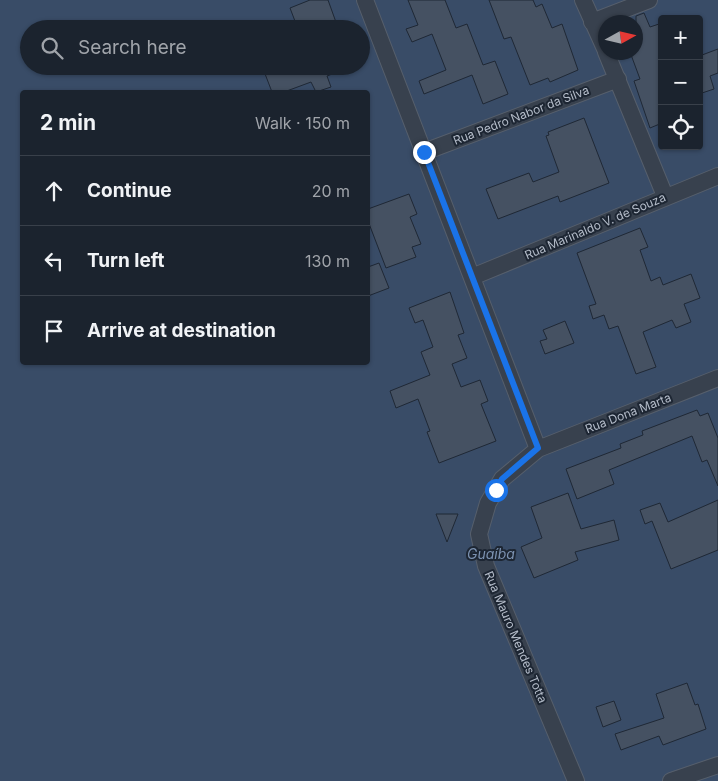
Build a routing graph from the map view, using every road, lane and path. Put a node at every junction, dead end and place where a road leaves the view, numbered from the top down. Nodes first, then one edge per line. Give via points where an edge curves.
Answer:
1 (365, 0) edge
2 (583, 0) edge
3 (649, 0) edge
4 (592, 22) junction
5 (598, 35) edge
6 (610, 60) edge
7 (618, 78) junction
8 (424, 152) junction
9 (718, 176) edge
10 (665, 196) junction
11 (472, 277) junction
12 (718, 378) edge
13 (538, 448) junction
14 (718, 765) edge
15 (576, 781) edge
16 (671, 781) edge

1 - 8 street
2 - 4 street
3 - 4 street
4 - 5 street
6 - 7 street
7 - 8 street, Rua Pedro Nabor da Silva
7 - 10 street
8 - 11 street
9 - 10 street, Rua Marinaldo V. de Souza
10 - 11 street, Rua Marinaldo V. de Souza
11 - 13 street
12 - 13 street, Rua Dona Marta
13 - 15 street, Rua Mauro Mendes Totta via 502,479 488,503 479,534 486,566
14 - 16 street

